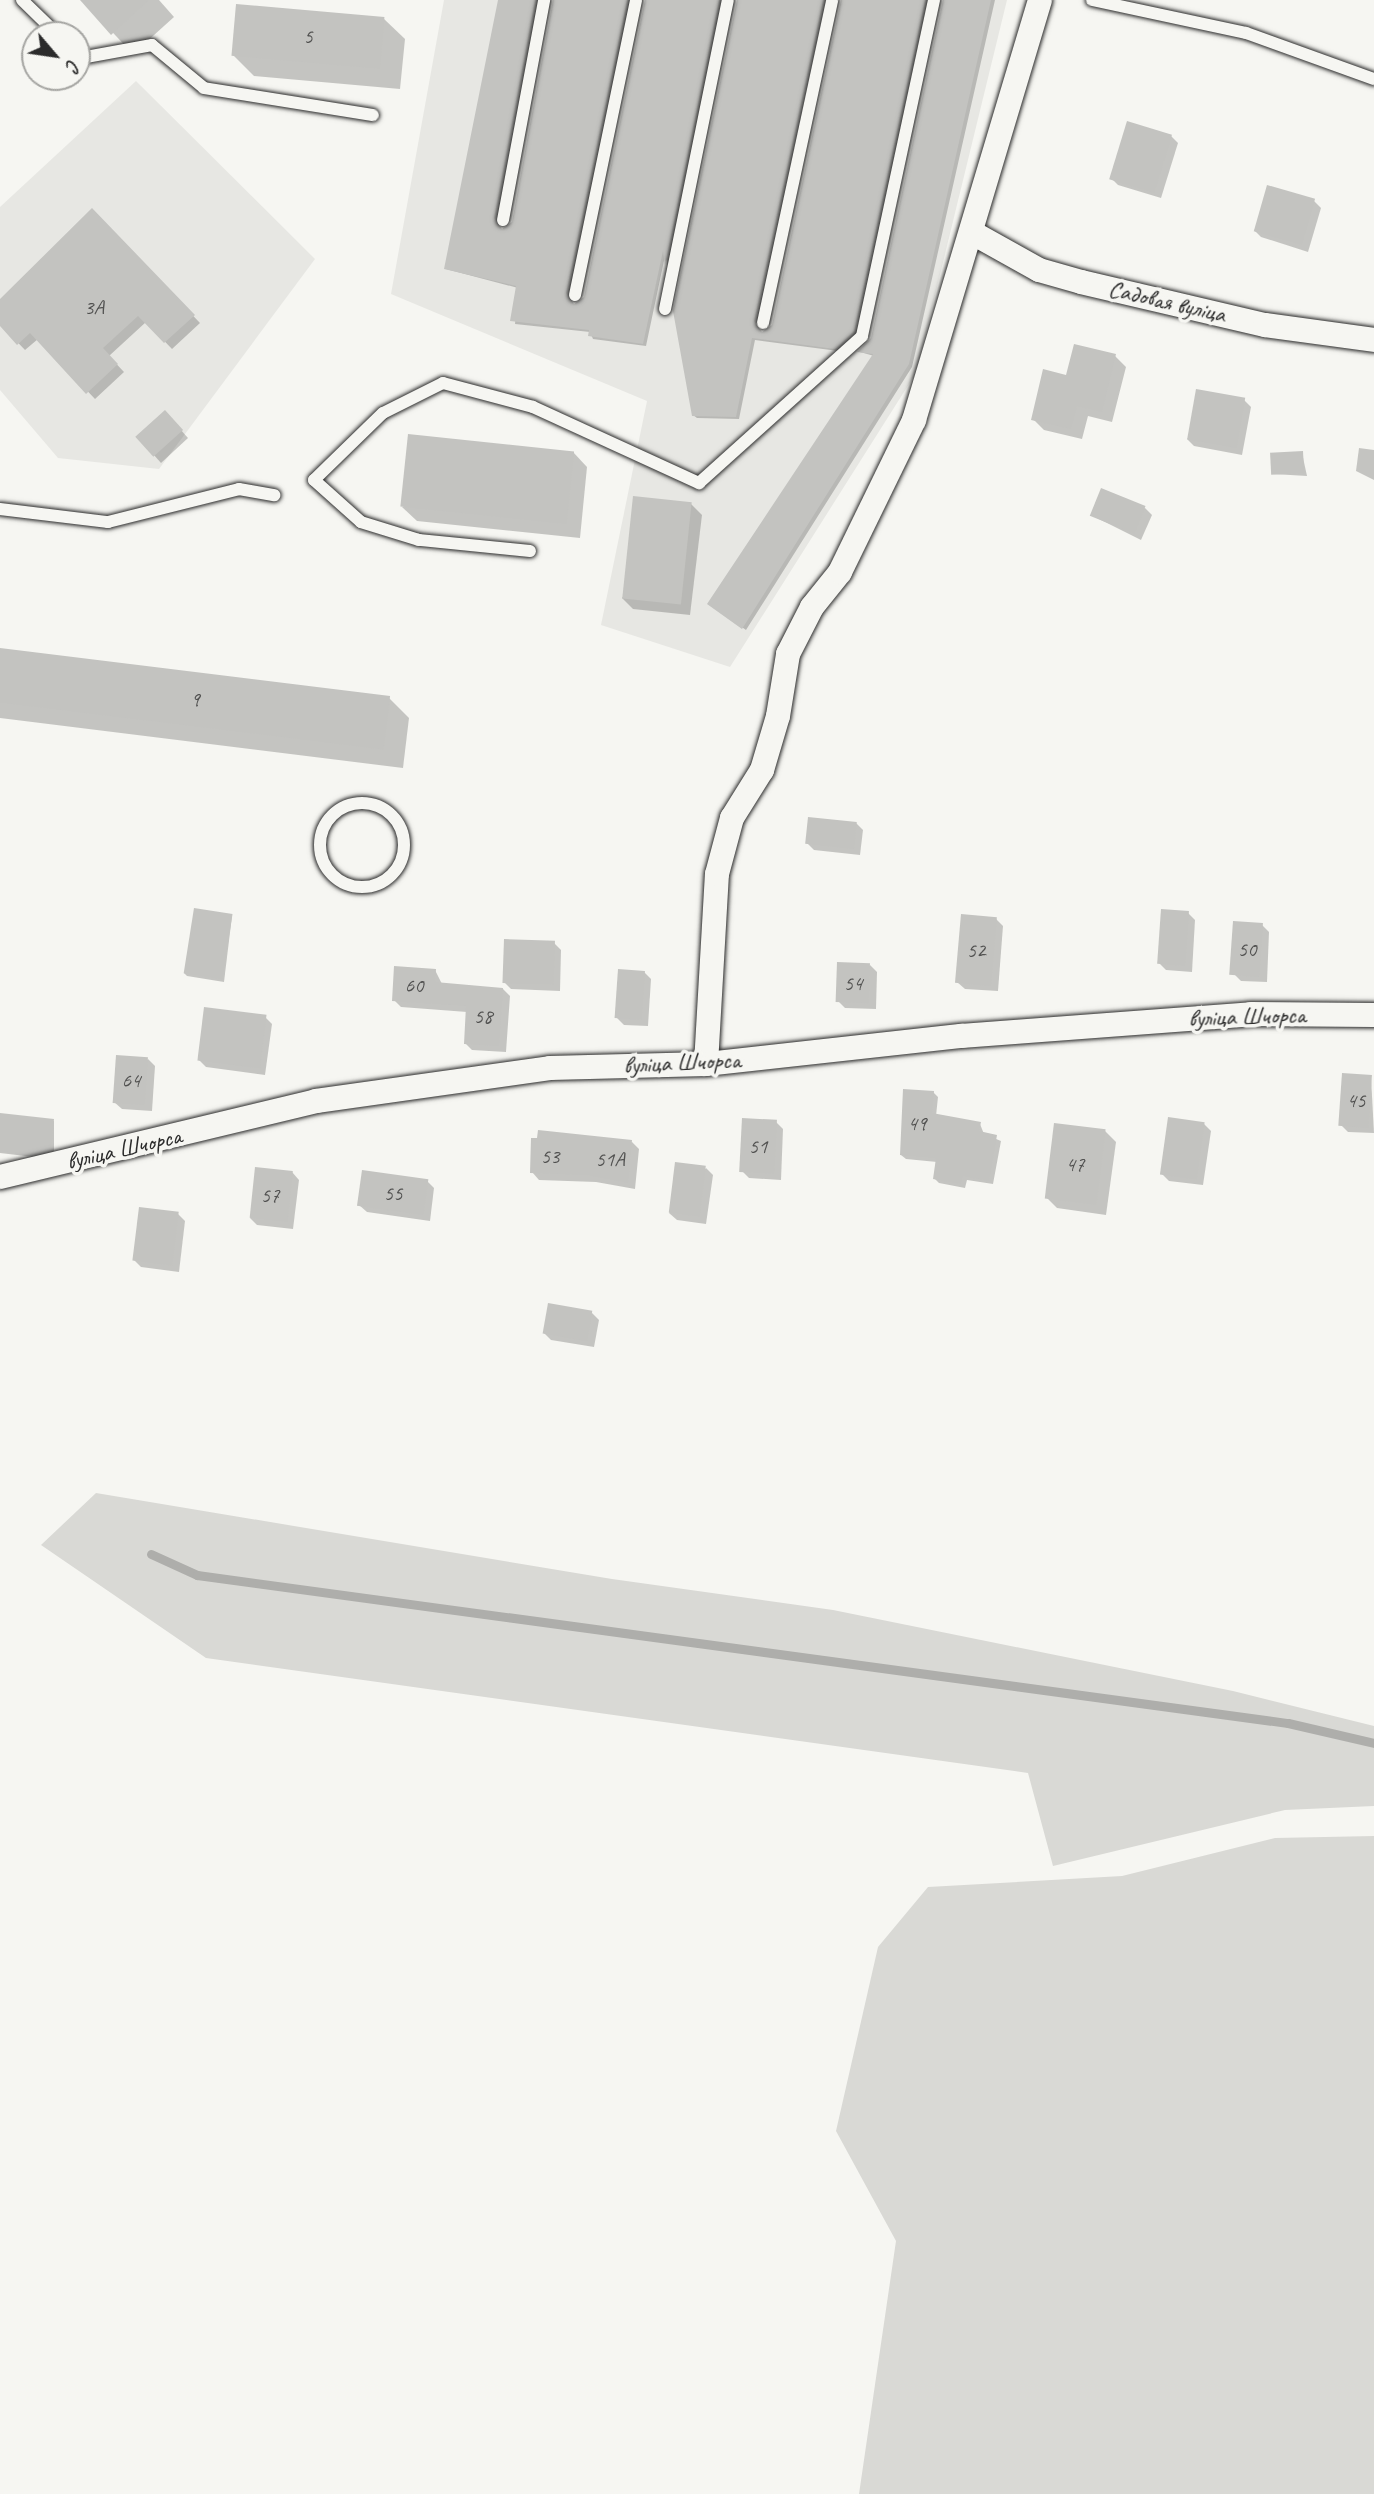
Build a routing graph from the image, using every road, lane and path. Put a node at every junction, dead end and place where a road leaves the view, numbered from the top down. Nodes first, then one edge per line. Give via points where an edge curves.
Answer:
1 (22, 0) edge
2 (544, 0) edge
3 (636, 0) edge
4 (728, 0) edge
5 (832, 0) edge
6 (934, 0) edge
7 (1040, 0) edge
8 (1092, 0) edge
9 (44, 21) edge
10 (91, 56) edge
11 (1374, 79) edge
12 (373, 115) dead end
13 (503, 220) dead end
14 (971, 232) junction
15 (575, 295) dead end
16 (665, 309) dead end
17 (763, 323) dead end
18 (1374, 340) edge
19 (274, 495) dead end
20 (0, 509) edge
21 (530, 551) dead end
22 (379, 806) joint
23 (1374, 1015) edge
24 (706, 1064) junction
25 (0, 1177) edge

1 - 9 lane
2 - 13 lane
3 - 15 lane
4 - 16 lane
5 - 17 lane
6 - 21 lane via 862,336 699,483 533,407 443,383 383,413 314,480 361,522 419,540
7 - 14 street
8 - 11 lane via 1246,33
10 - 12 lane via 152,45 204,88
14 - 18 street, Садовая вуліца via 1039,270 1081,282 1265,325
14 - 24 street via 914,421 840,572 812,607 788,654 778,716 762,770 732,818 717,874
19 - 20 lane via 240,489 108,523
22 - 22 lane via 391,813 403,831 401,862 393,875 372,886 340,881 323,861 323,829 344,807
23 - 24 street, вуліца Шчорса via 1251,1014 961,1035
24 - 25 street, вуліца Шчорса via 550,1068 316,1101

